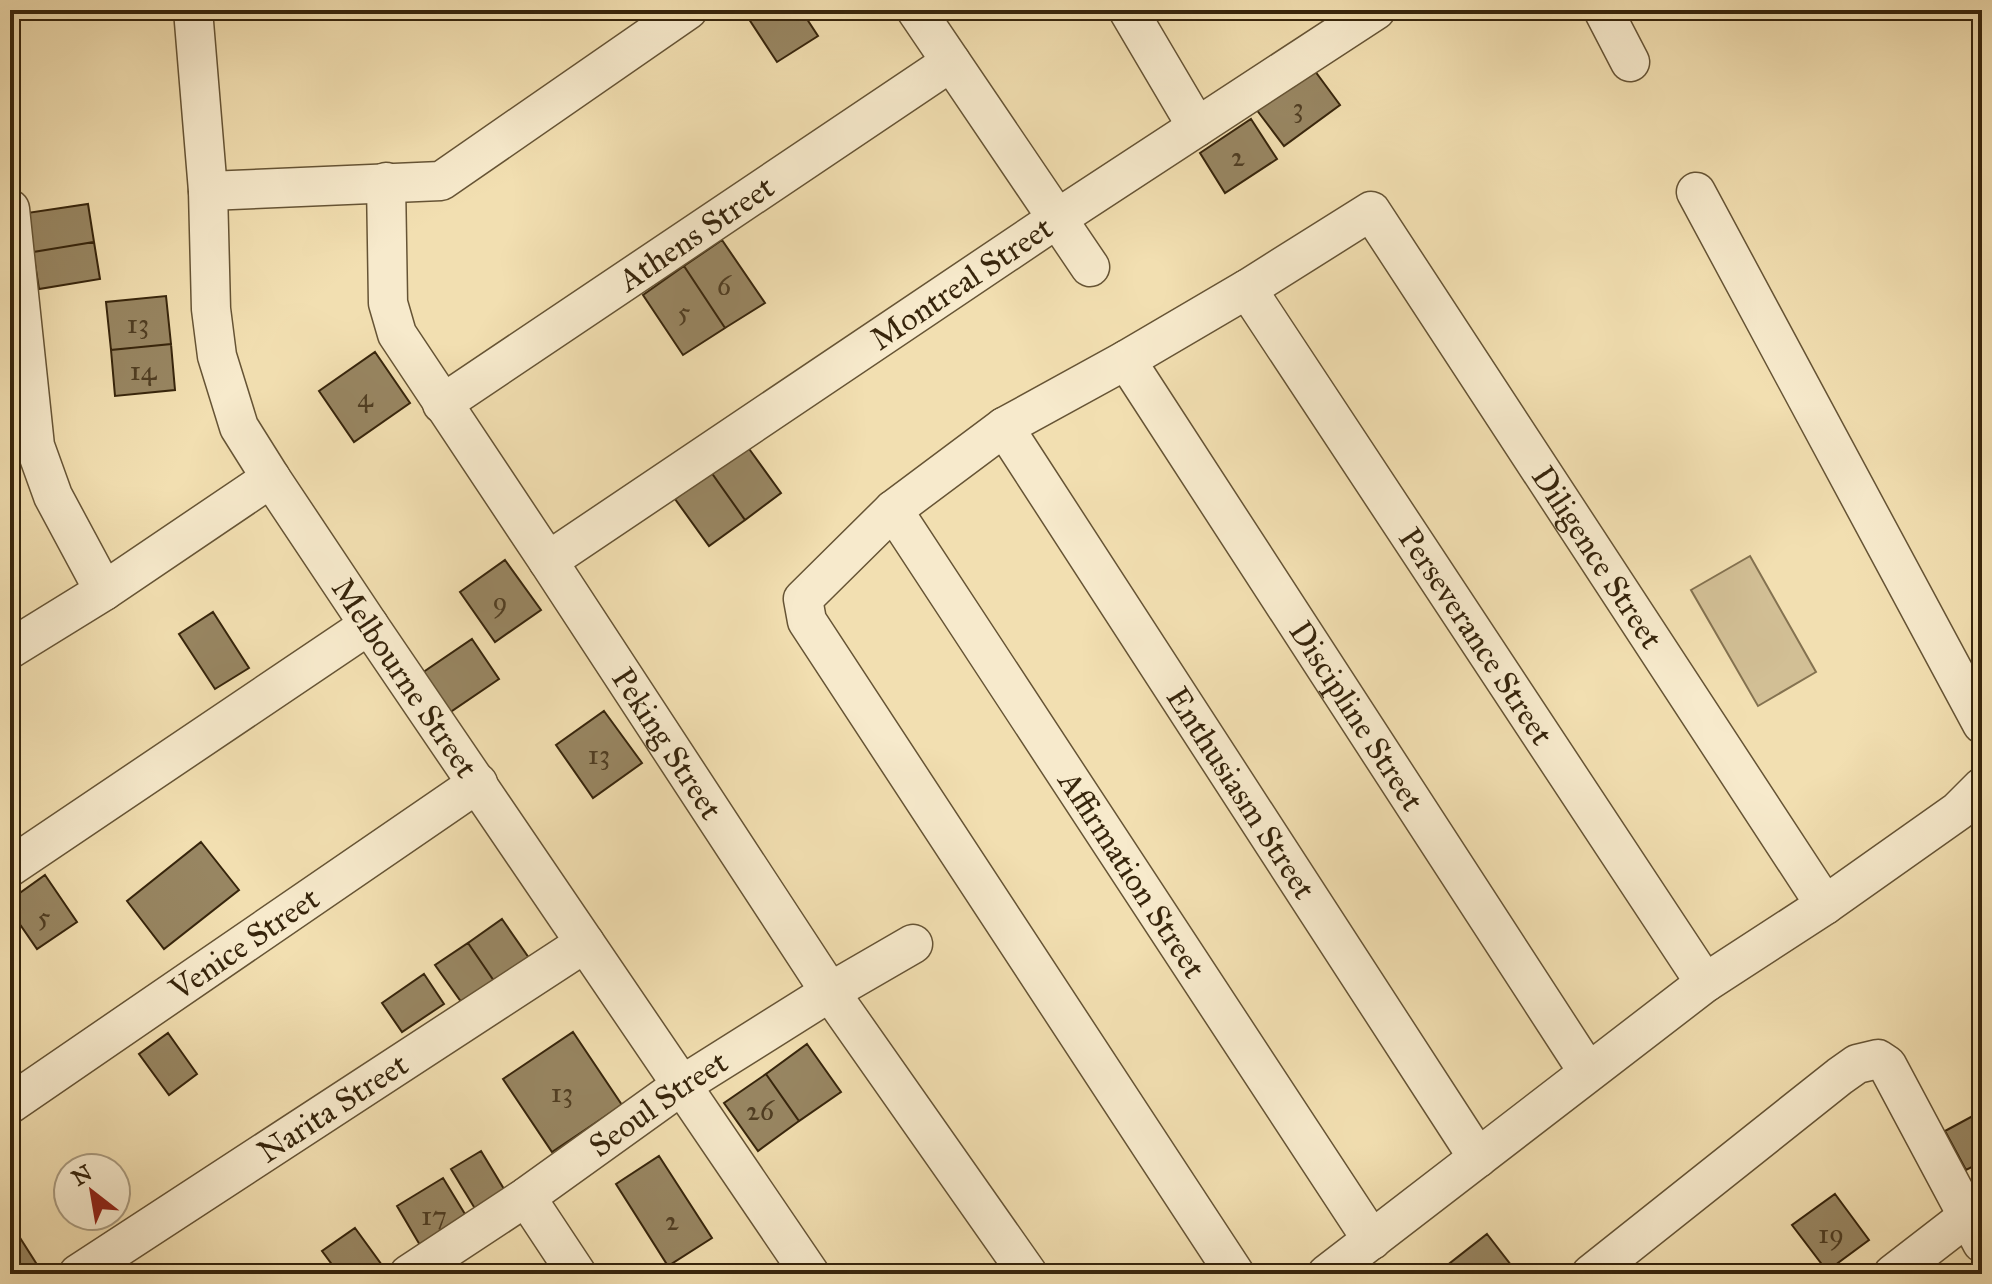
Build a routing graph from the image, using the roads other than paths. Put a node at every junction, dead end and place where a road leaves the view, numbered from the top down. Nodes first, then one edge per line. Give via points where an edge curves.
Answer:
1 (193, 10) edge
2 (688, 10) edge
3 (916, 10) edge
4 (1128, 10) edge
5 (1376, 10) edge
6 (1603, 10) edge
7 (1335, 21) edge
8 (951, 62) junction
9 (1630, 62) dead end
10 (1197, 127) junction
11 (386, 182) junction
12 (208, 191) junction
13 (1696, 192) dead end
14 (10, 209) edge
15 (1058, 218) junction
16 (1090, 267) dead end
17 (1247, 289) junction
18 (1126, 360) junction
19 (442, 404) junction
20 (1004, 427) junction
21 (271, 478) junction
22 (893, 510) junction
23 (548, 561) junction
24 (104, 591) junction
25 (369, 625) junction
26 (10, 649) edge
27 (1982, 724) edge
28 (478, 783) junction
29 (1982, 787) edge
30 (10, 867) edge
31 (1825, 905) junction
32 (585, 943) junction
33 (913, 944) dead end
34 (1705, 983) junction
35 (830, 992) junction
36 (1588, 1072) junction
37 (682, 1085) junction
38 (10, 1104) edge
39 (1478, 1158) junction
40 (526, 1197) junction
41 (1975, 1230) edge
42 (1372, 1240) junction
43 (78, 1274) edge
44 (409, 1274) edge
45 (577, 1274) edge
46 (810, 1274) edge
47 (1028, 1274) edge
48 (1235, 1274) edge
49 (1327, 1274) edge
50 (1591, 1274) edge
51 (1893, 1274) edge

1 - 12 street, Melbourne Street
2 - 11 street via 441,181
3 - 8 street
4 - 10 street
5 - 7 street, Montreal Street
6 - 9 street
7 - 10 street, Montreal Street
8 - 15 street
8 - 19 street, Athens Street
10 - 15 street, Montreal Street
11 - 12 street
11 - 19 street, Peking Street via 388,303 397,334
12 - 21 street, Melbourne Street via 217,356 239,427
13 - 27 street
14 - 24 street via 35,446 53,496
15 - 16 street
15 - 23 street, Montreal Street
17 - 18 street
17 - 31 street, Diligence Street via 1371,211
17 - 34 street, Perseverance Street
18 - 20 street
18 - 36 street, Discipline Street
19 - 23 street, Peking Street
20 - 22 street
20 - 39 street, Enthusiasm Street
21 - 24 street
21 - 25 street, Melbourne Street
22 - 42 street, Affirmation Street
22 - 48 street via 803,599 807,621
23 - 35 street, Peking Street
24 - 26 street
25 - 28 street, Melbourne Street
25 - 30 street
28 - 32 street, Melbourne Street
28 - 38 street, Venice Street
29 - 31 street via 1958,811
31 - 34 street
32 - 37 street, Melbourne Street
32 - 43 street, Narita Street
33 - 35 street, Seoul Street
34 - 36 street
35 - 37 street, Seoul Street
35 - 47 street, Peking Street
36 - 39 street
37 - 40 street, Seoul Street
37 - 46 street, Melbourne Street
39 - 42 street
40 - 44 street, Seoul Street
40 - 45 street
41 - 50 street via 1887,1065 1878,1059 1857,1064 1840,1076
41 - 51 street
42 - 49 street

